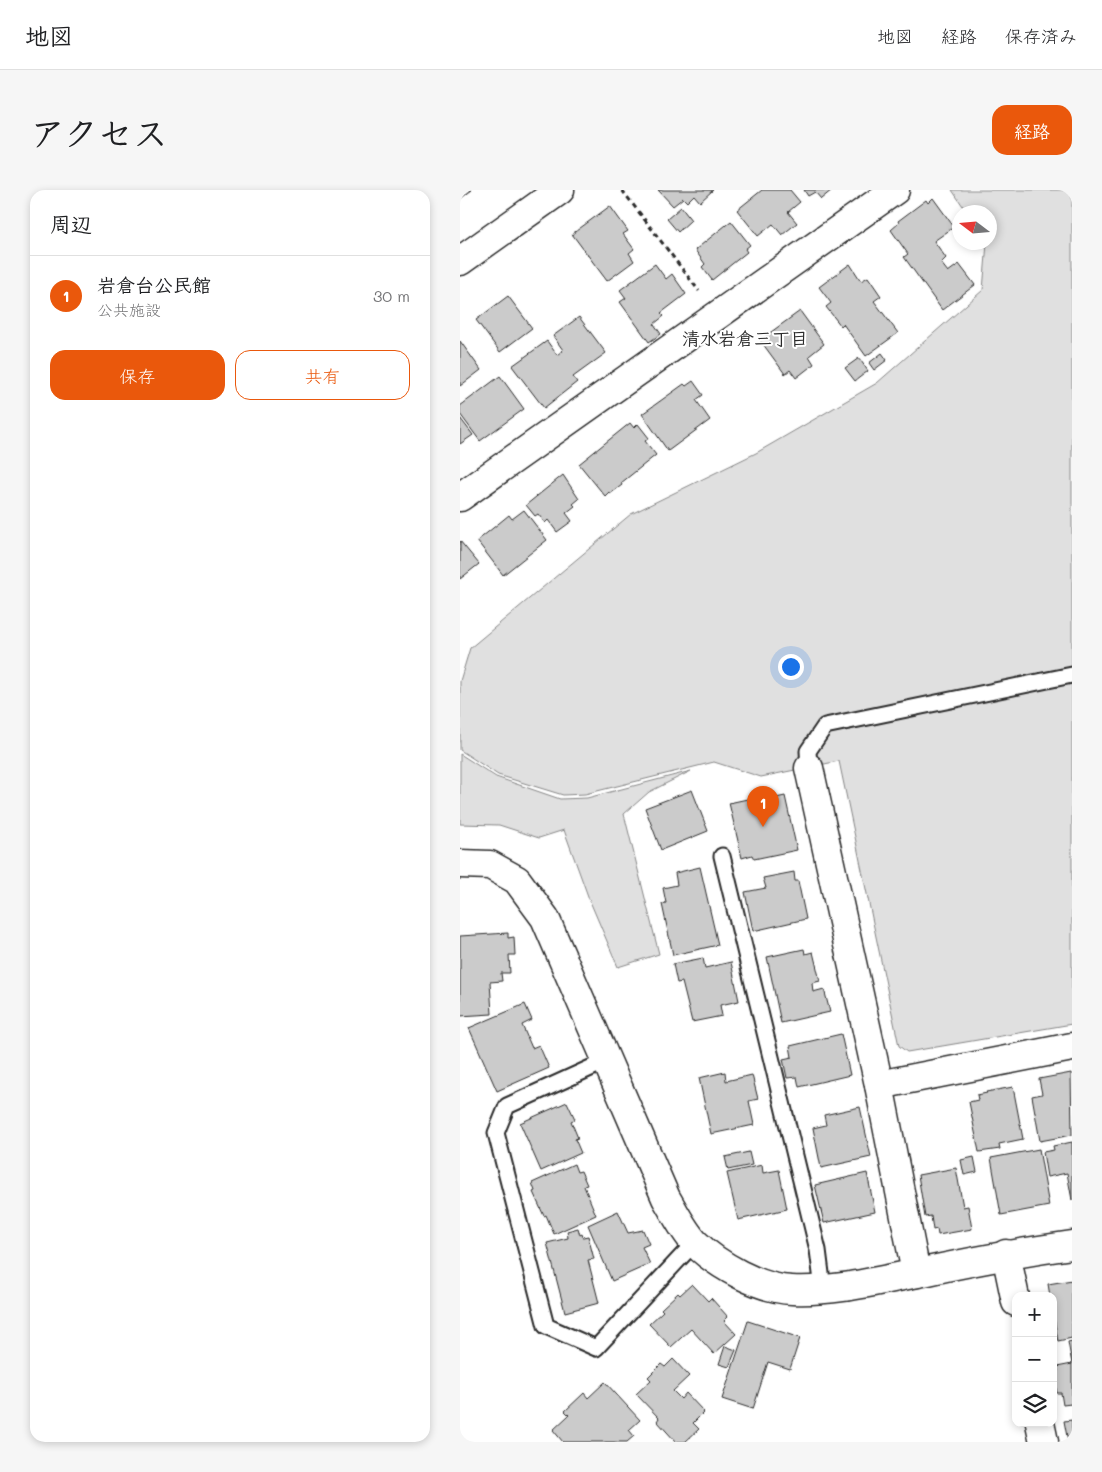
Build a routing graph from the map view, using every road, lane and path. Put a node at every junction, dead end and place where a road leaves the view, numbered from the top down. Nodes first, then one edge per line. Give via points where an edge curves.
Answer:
1 (560, 190) edge
2 (622, 190) edge
3 (895, 190) edge
4 (460, 261) edge
5 (686, 274) dead end
6 (460, 497) edge
7 (1072, 675) edge
8 (810, 768) joint
9 (722, 856) dead end
10 (460, 864) edge
11 (1072, 1047) edge
12 (606, 1061) junction
13 (879, 1085) junction
14 (695, 1242) junction
15 (1072, 1245) edge
16 (1006, 1254) junction
17 (916, 1273) junction
18 (823, 1290) junction
19 (1014, 1292) edge
20 (1041, 1427) edge
21 (1044, 1442) edge

1 - 4 street
2 - 5 path
3 - 6 street
7 - 8 lane via 825,726 808,751
8 - 13 street
9 - 18 lane via 818,1250
10 - 12 street via 490,865 517,880 545,918
11 - 13 street
12 - 14 street via 666,1198
12 - 14 lane via 507,1106 496,1134 546,1326 596,1348
13 - 17 street
14 - 18 street via 717,1261 749,1280 790,1290
15 - 16 street
16 - 17 street
16 - 19 street
17 - 18 street
20 - 21 street

